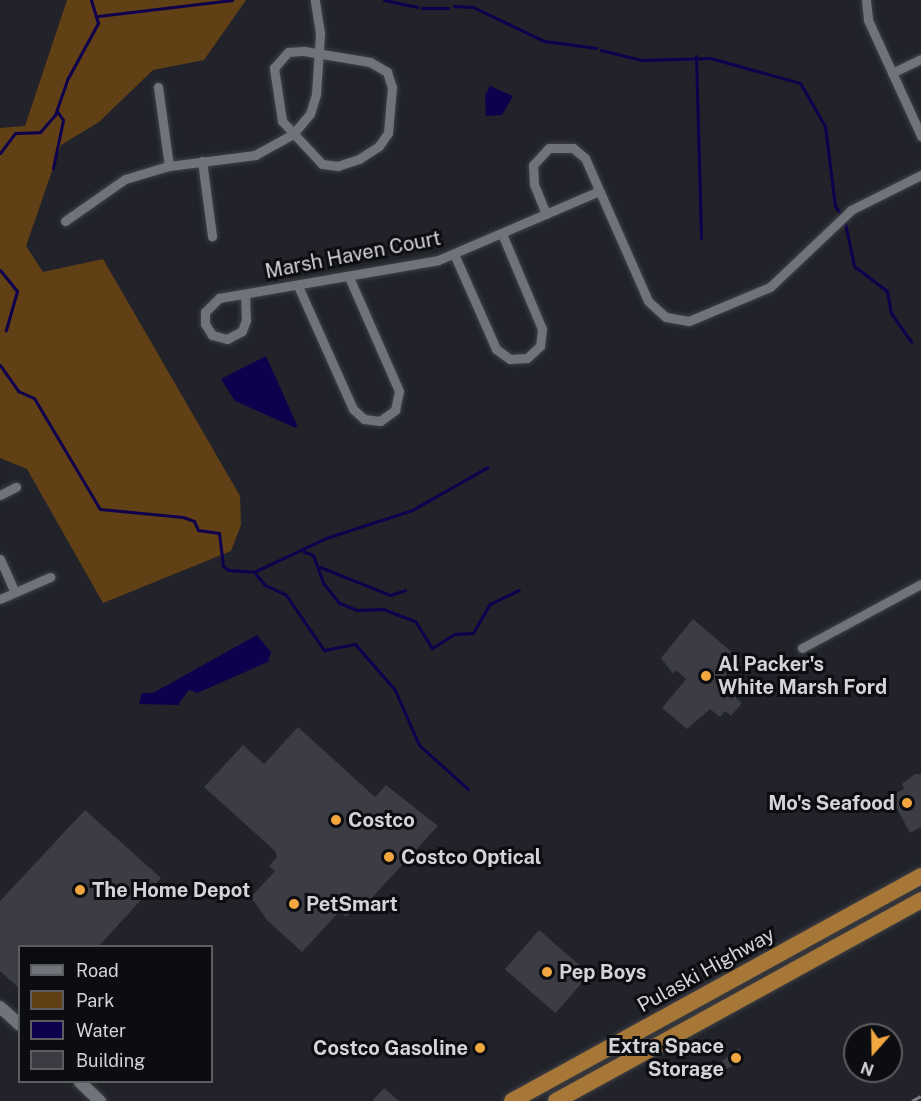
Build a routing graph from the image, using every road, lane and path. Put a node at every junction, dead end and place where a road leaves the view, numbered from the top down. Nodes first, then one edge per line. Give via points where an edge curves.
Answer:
1 (315, 0) edge
2 (866, 0) edge
3 (320, 54) junction
4 (921, 59) edge
5 (892, 73) junction
6 (158, 87) dead end
7 (292, 134) junction
8 (921, 136) edge
9 (202, 161) junction
10 (169, 166) junction
11 (921, 175) edge
12 (599, 191) junction
13 (546, 214) junction
14 (65, 221) dead end
15 (502, 234) junction
16 (212, 236) dead end
17 (454, 254) junction
18 (349, 277) junction
19 (298, 286) junction
20 (245, 294) junction
21 (16, 487) dead end
22 (0, 495) edge
23 (0, 559) edge
24 (50, 577) dead end
25 (921, 584) edge
26 (15, 592) junction
27 (0, 598) edge
28 (802, 648) dead end
29 (921, 876) edge
30 (921, 900) edge
31 (0, 1007) edge
32 (18, 1023) edge
33 (81, 1083) edge
34 (100, 1101) edge
35 (512, 1101) edge
36 (556, 1101) edge

1 - 3 street
2 - 5 street via 868,20
3 - 7 street via 314,104
3 - 7 street via 288,52 273,68 280,113
3 - 7 street via 370,62 387,72 392,87 388,133 372,152 338,166 316,160
4 - 5 street
5 - 8 street
6 - 10 street
7 - 9 street via 255,155
9 - 10 street
9 - 16 street
10 - 14 street via 114,183
11 - 12 street via 851,210 770,286 689,321 666,317 648,301
12 - 13 street, Marsh Haven Court
12 - 13 street via 580,152 565,146 549,148 537,158 532,173
13 - 15 street, Marsh Haven Court
15 - 17 street, Marsh Haven Court
15 - 17 street via 542,329 540,346 527,358 510,359 496,349
17 - 18 street, Marsh Haven Court
18 - 19 street, Marsh Haven Court
18 - 19 street via 399,391 395,410 380,421 364,419 353,409
19 - 20 street, Marsh Haven Court
20 - 20 street, Marsh Haven Court via 219,298 209,305 204,320 212,335 227,339 242,332 246,320
21 - 22 street
23 - 26 street
24 - 26 street
25 - 28 street
26 - 27 street
29 - 35 highway, Pulaski Highway
30 - 36 highway
31 - 32 street
33 - 34 street

